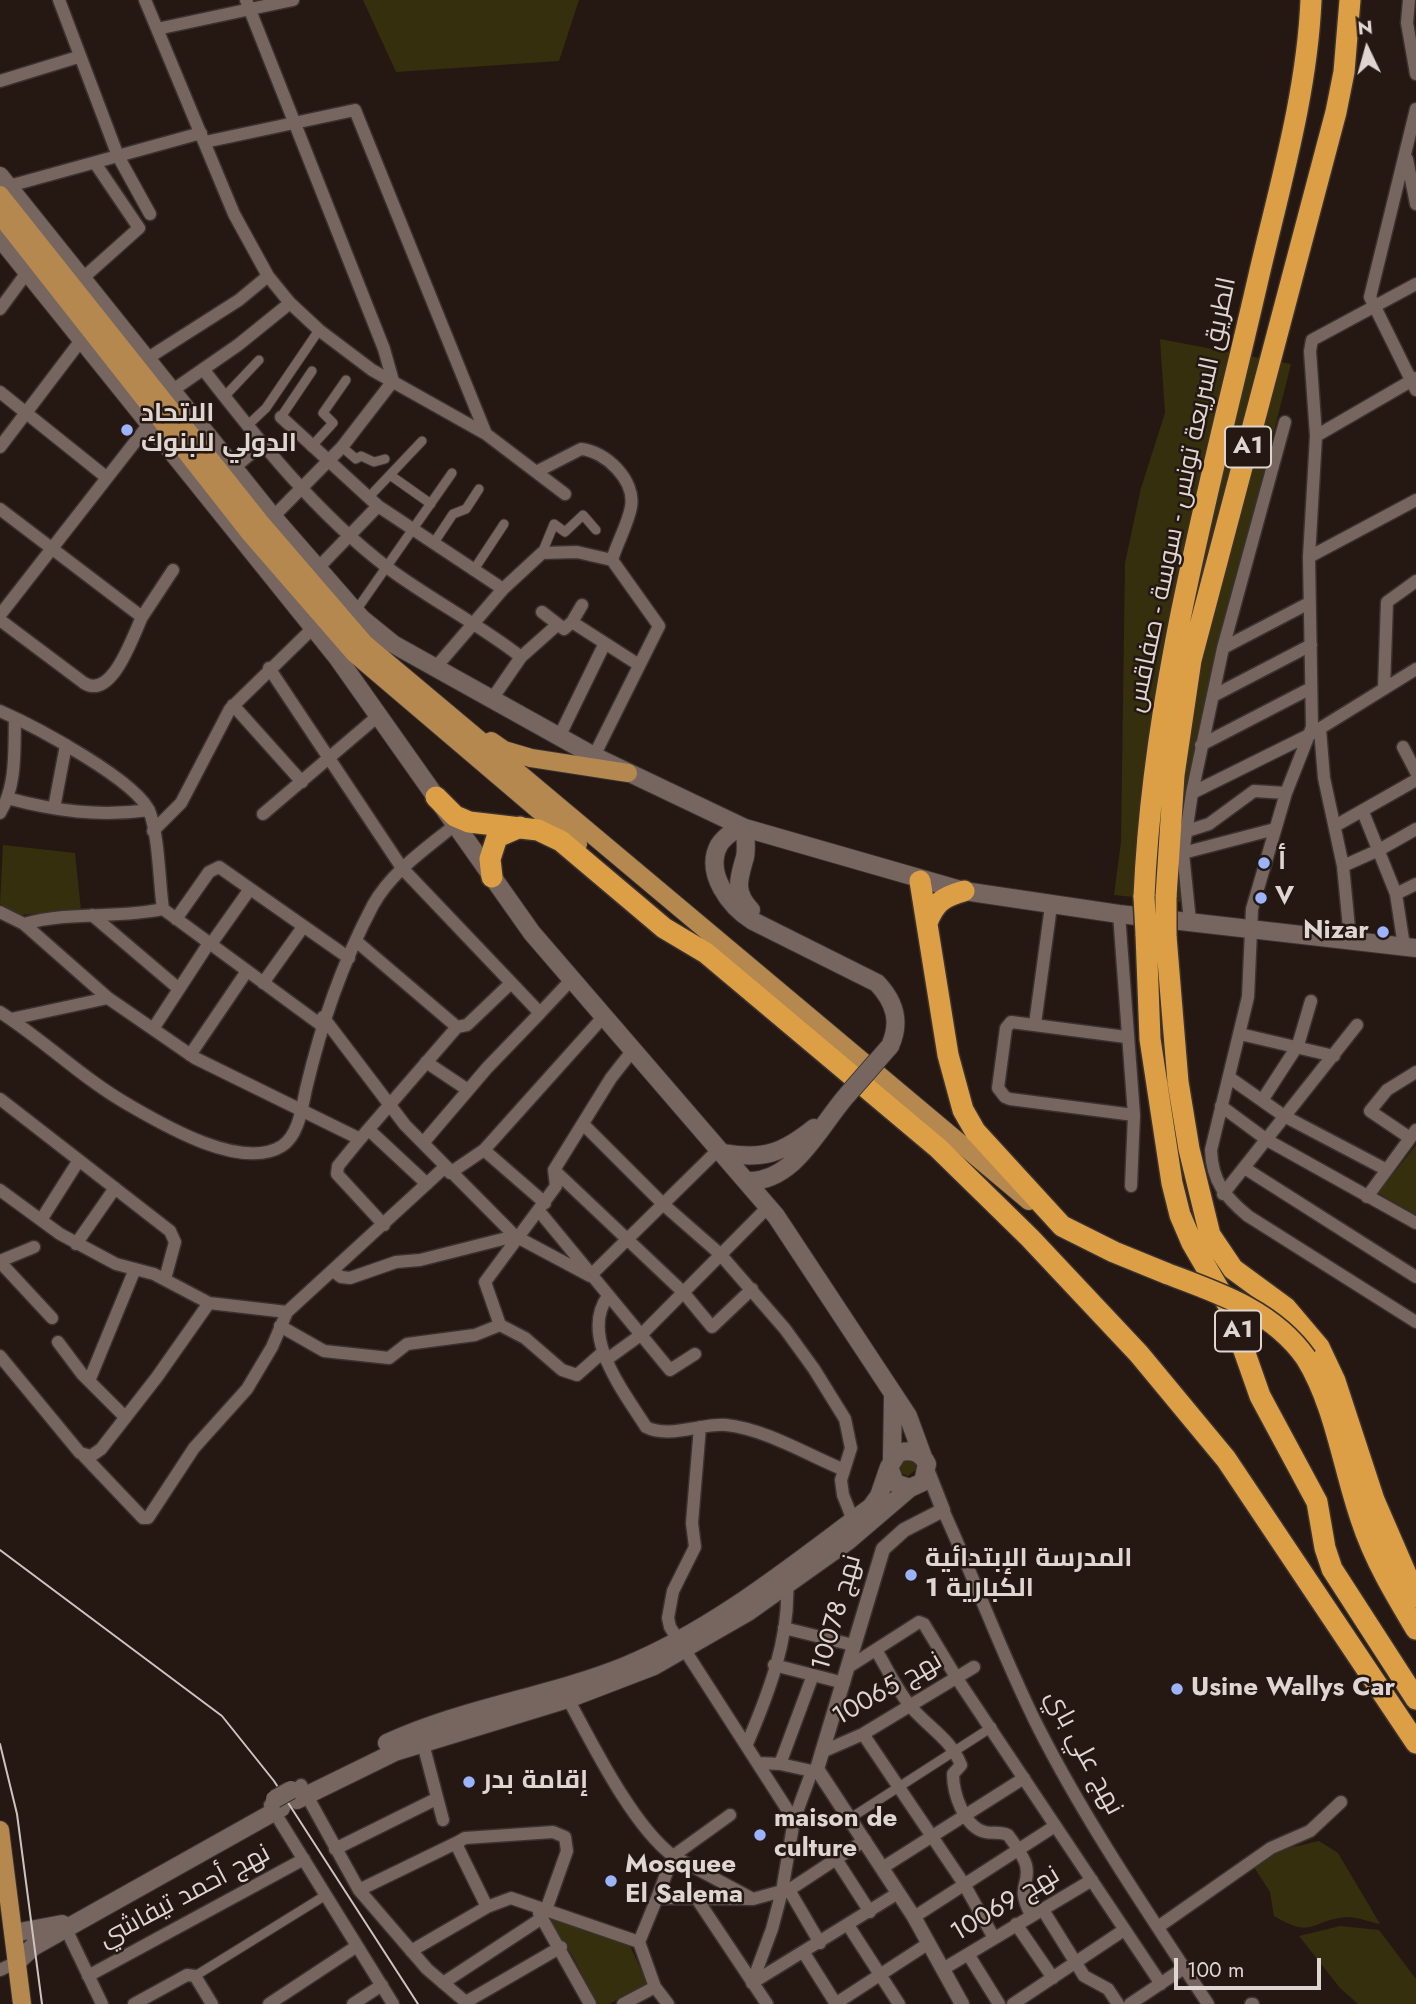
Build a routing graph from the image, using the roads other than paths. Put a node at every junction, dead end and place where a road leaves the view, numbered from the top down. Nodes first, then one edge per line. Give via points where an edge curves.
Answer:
1 (59, 0) edge
2 (145, 0) edge
3 (293, 0) edge
4 (1311, 0) edge
5 (1350, 0) edge
6 (1409, 0) edge
7 (248, 5) edge
8 (157, 29) junction
9 (78, 57) junction
10 (1416, 74) edge
11 (0, 82) edge
12 (1416, 109) edge
13 (294, 122) junction
14 (203, 138) junction
15 (1406, 154) junction
16 (118, 156) junction
17 (95, 163) junction
18 (3, 186) edge
19 (1416, 204) edge
20 (150, 214) dead end
21 (0, 215) edge
22 (0, 238) edge
23 (27, 271) junction
24 (268, 276) junction
25 (83, 278) junction
26 (1416, 284) edge
27 (290, 303) junction
28 (1371, 305) junction
29 (0, 309) edge
30 (319, 330) junction
31 (82, 339) junction
32 (148, 358) junction
33 (259, 360) dead end
34 (203, 369) junction
35 (312, 370) dead end
36 (346, 380) dead end
37 (393, 382) junction
38 (1414, 383) edge
39 (173, 390) junction
40 (0, 392) edge
41 (224, 397) junction
42 (27, 412) junction
43 (281, 417) joint
44 (1285, 422) dead end
45 (157, 423) junction
46 (247, 426) junction
47 (486, 434) junction
48 (1315, 436) junction
49 (422, 442) dead end
50 (262, 444) junction
51 (0, 447) edge
52 (311, 447) junction
53 (342, 447) junction
54 (385, 459) dead end
55 (327, 463) junction
56 (234, 468) junction
57 (538, 471) junction
58 (452, 473) dead end
59 (390, 475) junction
60 (106, 477) junction
61 (479, 489) dead end
62 (303, 490) junction
63 (565, 494) dead end
64 (1416, 500) edge
65 (373, 502) junction
66 (431, 503) junction
67 (0, 509) edge
68 (273, 517) junction
69 (504, 523) dead end
70 (596, 530) dead end
71 (412, 531) junction
72 (351, 534) junction
73 (433, 544) junction
74 (51, 549) junction
75 (542, 553) junction
76 (1309, 557) junction
77 (612, 560) junction
78 (385, 566) junction
79 (317, 569) junction
80 (173, 570) dead end
81 (473, 571) junction
82 (1416, 581) edge
83 (503, 589) junction
84 (1308, 603) junction
85 (582, 605) dead end
86 (355, 612) junction
87 (542, 612) dead end
88 (0, 617) edge
89 (142, 617) junction
90 (474, 621) junction
91 (572, 622) junction
92 (558, 625) junction
93 (312, 629) junction
94 (604, 645) junction
95 (1311, 645) junction
96 (1223, 648) junction
97 (521, 657) junction
98 (639, 665) junction
99 (436, 667) junction
100 (269, 668) junction
101 (1416, 669) edge
102 (1311, 688) junction
103 (1384, 688) junction
104 (1213, 696) junction
105 (492, 699) junction
106 (233, 705) junction
107 (444, 711) junction
108 (5, 714) edge
109 (378, 716) junction
110 (1315, 732) junction
111 (559, 737) junction
112 (66, 745) junction
113 (1202, 745) junction
114 (1403, 747) dead end
115 (594, 756) junction
116 (328, 760) junction
117 (7, 769) edge
118 (1416, 772) edge
119 (628, 773) junction
120 (1416, 780) edge
121 (302, 782) junction
122 (1192, 793) junction
123 (1286, 793) junction
124 (436, 797) junction
125 (7, 798) junction
126 (54, 808) junction
127 (149, 810) junction
128 (1363, 812) junction
129 (0, 813) edge
130 (264, 814) dead end
131 (456, 824) junction
132 (1335, 826) junction
133 (520, 827) junction
134 (742, 827) junction
135 (1275, 829) junction
136 (1416, 829) edge
137 (153, 831) junction
138 (1184, 832) junction
139 (779, 839) junction
140 (1379, 850) junction
141 (1183, 853) junction
142 (745, 857) junction
143 (1343, 866) junction
144 (402, 868) junction
145 (492, 877) junction
146 (920, 881) junction
147 (1416, 884) edge
148 (250, 889) junction
149 (964, 891) junction
150 (1396, 894) junction
151 (1051, 906) junction
152 (163, 909) junction
153 (0, 912) edge
154 (1119, 914) junction
155 (92, 915) junction
156 (176, 919) junction
157 (1190, 921) junction
158 (927, 923) junction
159 (24, 924) junction
160 (765, 926) junction
161 (303, 927) junction
162 (1250, 927) junction
163 (1156, 935) junction
164 (1350, 938) junction
165 (356, 941) junction
166 (210, 944) junction
167 (1410, 947) edge
168 (706, 953) junction
169 (348, 958) junction
170 (247, 971) junction
171 (572, 979) junction
172 (263, 983) junction
173 (511, 983) junction
174 (179, 989) junction
175 (108, 998) junction
176 (1311, 1001) dead end
177 (540, 1013) junction
178 (6, 1015) edge
179 (605, 1015) junction
180 (322, 1021) junction
181 (1035, 1024) junction
182 (1357, 1025) dead end
183 (457, 1027) junction
184 (153, 1029) junction
185 (1240, 1034) junction
186 (1126, 1037) junction
187 (1298, 1045) junction
188 (633, 1050) junction
189 (190, 1055) junction
190 (1334, 1056) junction
191 (426, 1062) junction
192 (1416, 1072) edge
193 (1230, 1078) junction
194 (468, 1090) junction
195 (0, 1099) edge
196 (1263, 1100) junction
197 (388, 1105) junction
198 (1221, 1106) junction
199 (301, 1110) junction
200 (832, 1111) junction
201 (1134, 1115) junction
202 (1284, 1116) junction
203 (583, 1124) junction
204 (1413, 1134) edge
205 (364, 1135) junction
206 (1267, 1140) junction
207 (424, 1143) junction
208 (484, 1150) junction
209 (722, 1151) junction
210 (771, 1154) junction
211 (79, 1160) junction
212 (786, 1167) junction
213 (1246, 1168) junction
214 (1385, 1169) junction
215 (447, 1170) junction
216 (554, 1170) junction
217 (748, 1180) junction
218 (427, 1184) junction
219 (1131, 1186) dead end
220 (115, 1188) junction
221 (0, 1190) edge
222 (1223, 1194) junction
223 (1367, 1197) junction
224 (664, 1205) junction
225 (542, 1207) junction
226 (772, 1211) junction
227 (41, 1220) junction
228 (1416, 1223) edge
229 (384, 1225) junction
230 (1062, 1226) junction
231 (517, 1238) junction
232 (629, 1240) junction
233 (76, 1244) junction
234 (34, 1247) dead end
235 (720, 1254) junction
236 (0, 1262) edge
237 (135, 1269) junction
238 (334, 1270) junction
239 (590, 1276) junction
240 (1416, 1277) edge
241 (165, 1279) junction
242 (752, 1289) junction
243 (683, 1292) junction
244 (608, 1296) junction
245 (209, 1303) junction
246 (287, 1312) junction
247 (52, 1318) dead end
248 (1416, 1322) edge
249 (500, 1325) junction
250 (281, 1326) junction
251 (642, 1334) junction
252 (58, 1342) dead end
253 (695, 1354) dead end
254 (0, 1356) edge
255 (604, 1356) junction
256 (89, 1381) junction
257 (893, 1393) junction
258 (125, 1417) junction
259 (700, 1427) junction
260 (84, 1456) junction
261 (891, 1463) junction
262 (925, 1465) junction
263 (842, 1469) junction
264 (911, 1488) junction
265 (941, 1507) junction
266 (853, 1520) junction
267 (787, 1584) junction
268 (1416, 1597) edge
269 (784, 1628) junction
270 (1416, 1629) edge
271 (682, 1645) junction
272 (853, 1645) junction
273 (876, 1650) junction
274 (774, 1665) junction
275 (974, 1667) dead end
276 (848, 1668) junction
277 (813, 1675) junction
278 (956, 1677) junction
279 (844, 1683) junction
280 (568, 1699) junction
281 (1416, 1699) edge
282 (909, 1705) junction
283 (992, 1727) junction
284 (863, 1734) junction
285 (421, 1737) junction
286 (1416, 1743) edge
287 (747, 1744) junction
288 (955, 1750) junction
289 (824, 1751) junction
290 (760, 1763) junction
291 (780, 1764) junction
292 (815, 1770) junction
293 (1024, 1778) junction
294 (898, 1787) junction
295 (299, 1792) junction
296 (436, 1799) junction
297 (1341, 1802) dead end
298 (274, 1805) junction
299 (966, 1813) junction
300 (730, 1815) dead end
301 (849, 1819) junction
302 (443, 1820) dead end
303 (794, 1820) junction
304 (1055, 1826) junction
305 (0, 1830) edge
306 (931, 1838) junction
307 (865, 1840) junction
308 (458, 1842) junction
309 (335, 1849) junction
310 (1019, 1851) junction
311 (673, 1856) junction
312 (304, 1859) junction
313 (836, 1859) junction
314 (882, 1868) junction
315 (1092, 1880) junction
316 (964, 1884) junction
317 (785, 1890) junction
318 (359, 1891) junction
319 (898, 1893) junction
320 (326, 1895) junction
321 (695, 1896) junction
322 (657, 1898) junction
323 (753, 1899) junction
324 (487, 1908) junction
325 (541, 1911) junction
326 (870, 1912) junction
327 (1037, 1912) junction
328 (914, 1917) junction
329 (1016, 1924) junction
330 (848, 1925) junction
331 (1158, 1927) junction
332 (1124, 1930) junction
333 (67, 1931) junction
334 (14, 1933) junction
335 (995, 1938) junction
336 (639, 1942) junction
337 (820, 1943) junction
338 (929, 1943) junction
339 (357, 1946) junction
340 (561, 1947) junction
341 (411, 1951) junction
342 (804, 1953) junction
343 (968, 1954) junction
344 (1076, 1961) junction
345 (18, 1962) junction
346 (1184, 1968) junction
347 (943, 1969) junction
348 (0, 1970) edge
349 (881, 1974) junction
350 (89, 1976) junction
351 (195, 1976) junction
352 (1053, 1978) junction
353 (443, 1983) junction
354 (752, 1983) junction
355 (1161, 1984) junction
356 (382, 1985) junction
357 (655, 1987) junction
358 (1032, 1992) junction
359 (1138, 2002) edge
360 (467, 2003) edge
361 (959, 2003) edge
362 (22, 2004) edge
363 (102, 2004) edge
364 (134, 2004) edge
365 (212, 2004) edge
366 (269, 2004) edge
367 (353, 2004) edge
368 (393, 2004) edge
369 (590, 2004) edge
370 (623, 2004) edge
371 (668, 2004) edge
372 (767, 2004) edge
373 (835, 2004) edge
374 (899, 2004) edge
375 (999, 2004) edge
376 (1013, 2004) edge
377 (1040, 2004) edge
378 (1118, 2004) edge
379 (1208, 2004) edge

1 - 9 street
2 - 8 street
3 - 7 street
4 - 163 highway, الطريق السريعة تونس - سوسة - صفاقس / A1, bridge via 1296,116 1170,657 1153,773 1144,897
5 - 163 highway, الطريق السريعة تونس - سوسة - صفاقس / A1, bridge via 1336,113 1191,660 1175,763 1166,897
6 - 10 street
7 - 8 street
7 - 13 street
8 - 14 street
9 - 11 street
9 - 16 street
12 - 15 street
13 - 14 street
13 - 37 street
13 - 47 street via 355,110
14 - 16 street
14 - 24 street via 234,214
15 - 19 street
15 - 28 street via 1370,289
16 - 17 street
16 - 20 street
17 - 18 street
17 - 25 street via 139,228
18 - 25 main road
18 - 107 main road via 295,563 365,644
21 - 45 main road
22 - 23 main road
23 - 29 street
23 - 31 main road
24 - 27 street
24 - 32 street
25 - 32 main road
26 - 28 street
27 - 30 street
27 - 34 street
28 - 38 street
28 - 48 street via 1312,340
30 - 37 street
30 - 46 street via 266,408
31 - 42 street
31 - 45 main road
32 - 39 main road
33 - 41 street
34 - 39 street
34 - 41 street
35 - 43 street
36 - 52 street via 323,413 333,423
37 - 47 street
37 - 53 street
38 - 48 street
39 - 56 main road
40 - 42 street
41 - 46 street
42 - 51 street
42 - 60 street
43 - 52 street
44 - 96 street
45 - 60 street
45 - 93 main road via 202,490
45 - 168 main road via 355,654
46 - 50 street
47 - 57 street
48 - 76 street
49 - 59 street
50 - 56 street
50 - 62 street
52 - 55 street
53 - 54 street via 356,459
53 - 55 street
55 - 62 street
55 - 65 street
56 - 68 main road
57 - 63 street
57 - 77 street via 581,449 600,453 613,465 632,504
58 - 66 street
59 - 65 street
59 - 66 street
60 - 74 street
61 - 73 street via 465,509 453,514
62 - 68 street
62 - 72 street
64 - 76 street
65 - 71 street
65 - 72 street
66 - 71 street
67 - 74 street
68 - 79 main road
69 - 81 street
70 - 75 street via 583,515 565,532 554,524
71 - 73 street
71 - 78 street
72 - 78 street
72 - 79 street
73 - 81 street
74 - 88 street
74 - 89 street
75 - 77 street via 577,552
75 - 83 street
76 - 84 street
77 - 98 street via 659,626
78 - 86 street
78 - 90 street
79 - 86 main road
80 - 89 street
81 - 83 street
82 - 103 street via 1387,602
83 - 90 street
84 - 95 street
84 - 96 street
85 - 91 street
86 - 99 main road via 393,643
87 - 92 street
88 - 89 street via 96,688 113,676
90 - 97 street
90 - 99 street
91 - 92 street via 564,629
91 - 94 street
92 - 97 street
93 - 100 street
93 - 109 main road
94 - 98 street
94 - 111 street
95 - 102 street
95 - 104 street
96 - 104 street
97 - 105 street
98 - 115 street
99 - 105 main road
100 - 106 street
100 - 116 street
101 - 103 street
102 - 110 street
102 - 113 street
103 - 110 street
104 - 113 street
105 - 111 main road
106 - 121 street
106 - 137 street via 181,803
107 - 119 main road via 504,750
107 - 230 main road
108 - 112 street
108 - 117 street
109 - 116 street
109 - 124 main road
110 - 122 street
110 - 123 street
110 - 132 street
111 - 115 main road
112 - 126 street
112 - 127 street
113 - 122 street
114 - 118 street
115 - 119 main road
116 - 121 street
116 - 144 street
117 - 125 street
119 - 134 main road
120 - 128 street
121 - 130 street
122 - 138 street
123 - 135 street
123 - 138 street via 1254,791 1209,824
124 - 131 main road
124 - 133 highway via 455,816 469,822
125 - 126 street
125 - 129 street
126 - 127 street via 103,814
127 - 137 street
128 - 132 street
128 - 140 street
131 - 144 street
131 - 145 main road
132 - 143 street
133 - 145 highway via 497,838 490,859
133 - 168 highway via 561,841 664,928
134 - 139 main road
134 - 142 main road
134 - 160 main road via 720,843 718,880 740,911
135 - 141 street
135 - 162 street
136 - 140 street
137 - 152 street
138 - 141 street
139 - 142 main road
139 - 146 main road
140 - 143 street
140 - 150 street
141 - 157 street
142 - 160 main road via 737,883 739,893
143 - 164 street
144 - 165 street via 374,904
144 - 173 street
145 - 171 main road
146 - 149 main road
146 - 158 highway
147 - 150 street
148 - 156 street via 216,867
148 - 161 street
148 - 166 street
149 - 151 main road
149 - 158 highway via 938,902
150 - 167 street
151 - 154 main road
151 - 181 street
152 - 155 street
152 - 156 street
153 - 159 street
154 - 157 main road
154 - 186 street
155 - 159 street
155 - 174 street
156 - 166 street
157 - 162 main road
158 - 230 highway via 948,1055 963,1110 997,1158
159 - 175 street
160 - 200 main road, bridge via 877,983 890,997 895,1014 890,1046
161 - 169 street
161 - 172 street
162 - 164 main road
162 - 185 street via 1249,981
163 - 268 highway, الطريق السريعة تونس - سوسة - صفاقس / A1 via 1191,1161 1210,1235 1233,1269 1286,1308 1319,1347 1335,1381 1374,1500
163 - 281 highway, الطريق السريعة تونس - سوسة - صفاقس / A1 via 1150,1039 1180,1215 1228,1305 1260,1396 1317,1502 1332,1569
164 - 167 main road
165 - 169 street
165 - 183 street
166 - 170 street
166 - 174 street
168 - 286 highway via 937,1148 1139,1354 1226,1459
169 - 180 street
170 - 172 street
170 - 189 street
171 - 177 street
171 - 179 main road
172 - 180 street
173 - 177 street
173 - 183 street via 467,1025
174 - 184 street
175 - 178 street
175 - 184 street
176 - 187 street
177 - 194 street
178 - 199 street via 126,1104 220,1148 271,1152 292,1136
179 - 188 main road
179 - 208 street
180 - 197 street
180 - 199 street
181 - 186 street
181 - 201 street via 1015,1021 1008,1025 1000,1093 1010,1099
182 - 190 street
183 - 191 street
184 - 189 street
185 - 187 street
185 - 193 street
186 - 201 street
187 - 190 street
187 - 196 street
188 - 203 street
188 - 209 main road
189 - 199 street
190 - 202 street
191 - 194 street
191 - 197 street
192 - 204 street via 1387,1090 1370,1111
193 - 196 street
193 - 198 street
194 - 207 street
195 - 211 street
196 - 202 street
197 - 205 street
197 - 207 street
198 - 206 street
198 - 222 street via 1211,1158
199 - 205 street
200 - 210 main road via 798,1140
200 - 212 main road
201 - 219 street
202 - 206 street
202 - 214 street
203 - 216 street
203 - 224 street
204 - 214 street
205 - 218 street
205 - 229 street via 338,1166 337,1174
206 - 213 street
206 - 223 street
207 - 215 street
208 - 215 street
208 - 225 street
209 - 210 main road via 756,1158
209 - 217 main road
209 - 224 street
210 - 217 main road
211 - 220 street
211 - 227 street
212 - 217 main road via 771,1179
212 - 226 main road via 773,1188
213 - 222 street
213 - 240 street
214 - 223 street
215 - 218 street
215 - 231 street
216 - 225 street via 556,1186
216 - 232 street
217 - 226 main road
218 - 229 street
220 - 233 street
220 - 241 street via 174,1236
221 - 227 street
222 - 248 street via 1248,1216
223 - 228 street
224 - 232 street
224 - 235 street
225 - 231 street
225 - 239 street
226 - 235 street
226 - 257 main road
227 - 233 street
229 - 238 street
230 - 270 highway, bridge via 1228,1297 1285,1334 1306,1358 1324,1396 1367,1535
231 - 238 street via 420,1261 396,1262 350,1278
231 - 239 street
231 - 249 street via 485,1282
232 - 239 street
232 - 243 street
233 - 237 street
234 - 236 street
235 - 242 street
235 - 243 street
236 - 247 street
237 - 241 street
237 - 256 street
238 - 246 street
239 - 244 street
241 - 245 street
242 - 243 street via 714,1327
242 - 263 street via 785,1329 845,1419 851,1448
243 - 251 street
244 - 251 street
244 - 255 street via 598,1322
245 - 246 street
245 - 258 street
246 - 250 street
249 - 250 street via 475,1335 407,1344 389,1358 324,1351
249 - 255 street via 525,1338 572,1375
250 - 260 street via 247,1389 199,1442 148,1518 127,1505
251 - 253 street via 670,1370
251 - 255 street
252 - 256 street
254 - 260 street
255 - 259 street via 646,1427 661,1431
256 - 258 street
257 - 261 main road
257 - 262 main road via 908,1416
258 - 260 street via 101,1449
259 - 263 street via 728,1425 749,1430
259 - 271 street via 692,1523 695,1547 673,1591 668,1618
261 - 262 main road via 907,1450
261 - 264 main road via 895,1483
261 - 266 main road via 880,1496
262 - 264 main road via 923,1482
262 - 265 street, نهج علي باي
263 - 266 street via 843,1495
264 - 265 street
264 - 267 main road
265 - 272 street, نهج 10078 via 883,1549
265 - 331 street, نهج علي باي via 1038,1726 1105,1847
266 - 271 main road
267 - 269 street
267 - 271 main road
269 - 272 street
269 - 274 street
271 - 280 main road via 636,1674
271 - 285 main road
271 - 287 street
272 - 276 street, نهج 10078
273 - 276 street
273 - 278 street via 922,1622
273 - 282 street
274 - 277 street
274 - 287 street
275 - 278 street, نهج 10065
276 - 279 street, نهج 10078
277 - 279 street
277 - 291 street
278 - 282 street, نهج 10065
278 - 283 street
279 - 289 street, نهج 10078
280 - 285 main road
280 - 311 street via 651,1836
282 - 284 street, نهج 10065
282 - 288 street
283 - 288 street
283 - 293 street
284 - 289 street, نهج 10065
284 - 294 street
285 - 295 main road
285 - 296 street
287 - 290 street
288 - 294 street
288 - 299 street via 961,1765 953,1774 954,1794
289 - 292 street, نهج 10078
290 - 291 street
290 - 303 street
291 - 292 street
292 - 301 street
292 - 303 street, نهج 10078
293 - 299 street
293 - 304 street
294 - 301 street
294 - 306 street
295 - 298 main road
295 - 309 street
296 - 302 street
296 - 309 street
297 - 331 street via 1310,1831 1271,1848
298 - 312 street
298 - 333 main road
298 - 334 main road via 62,1924
299 - 306 street
299 - 310 street via 978,1829 1008,1835
300 - 311 street
301 - 307 street
303 - 317 street, نهج 10078
304 - 310 street
304 - 315 street
305 - 334 main road
306 - 314 street
306 - 316 street
307 - 313 street
307 - 314 street
308 - 318 street
308 - 324 street
308 - 325 street via 553,1832 565,1837 567,1851
309 - 318 street
310 - 316 street
310 - 327 street via 1026,1866 1022,1895
311 - 322 street
311 - 323 street
312 - 320 street
312 - 350 street, نهج أحمد تيفاشي
313 - 317 street
313 - 326 street
314 - 319 street
315 - 327 street, نهج 10069
315 - 332 street
316 - 328 street
316 - 335 street
317 - 323 street
317 - 337 street
317 - 354 street, نهج 10078
318 - 341 street
319 - 326 street
319 - 328 street
320 - 339 street
320 - 351 street
321 - 322 street
321 - 323 street
321 - 354 street
322 - 336 street
324 - 325 street via 511,1898
324 - 341 street
325 - 336 street
325 - 340 street
325 - 353 street
326 - 330 street
327 - 329 street, نهج 10069
327 - 344 street
328 - 338 street
329 - 335 street, نهج 10069
329 - 352 street
330 - 337 street
330 - 349 street
331 - 346 street, نهج علي باي
332 - 344 street
332 - 355 street
333 - 345 main road via 33,1947
333 - 350 street
334 - 345 main road
335 - 343 street, نهج 10069
336 - 357 street
337 - 342 street
338 - 347 street
338 - 349 street
339 - 356 street
339 - 366 street
340 - 360 street
340 - 369 street
341 - 353 street
342 - 354 street
342 - 373 street
343 - 347 street, نهج 10069
343 - 375 street
344 - 352 street
344 - 378 street via 1084,1976 1108,1989
345 - 348 street
345 - 362 main road
346 - 355 street
346 - 379 street, نهج علي باي
347 - 361 street
349 - 373 street
349 - 374 street
350 - 363 street
351 - 364 street via 187,1975
351 - 365 street
352 - 358 street
353 - 360 street
354 - 372 street
355 - 359 street
356 - 367 street
356 - 368 street
357 - 370 street
357 - 371 street
358 - 376 street
358 - 377 street

